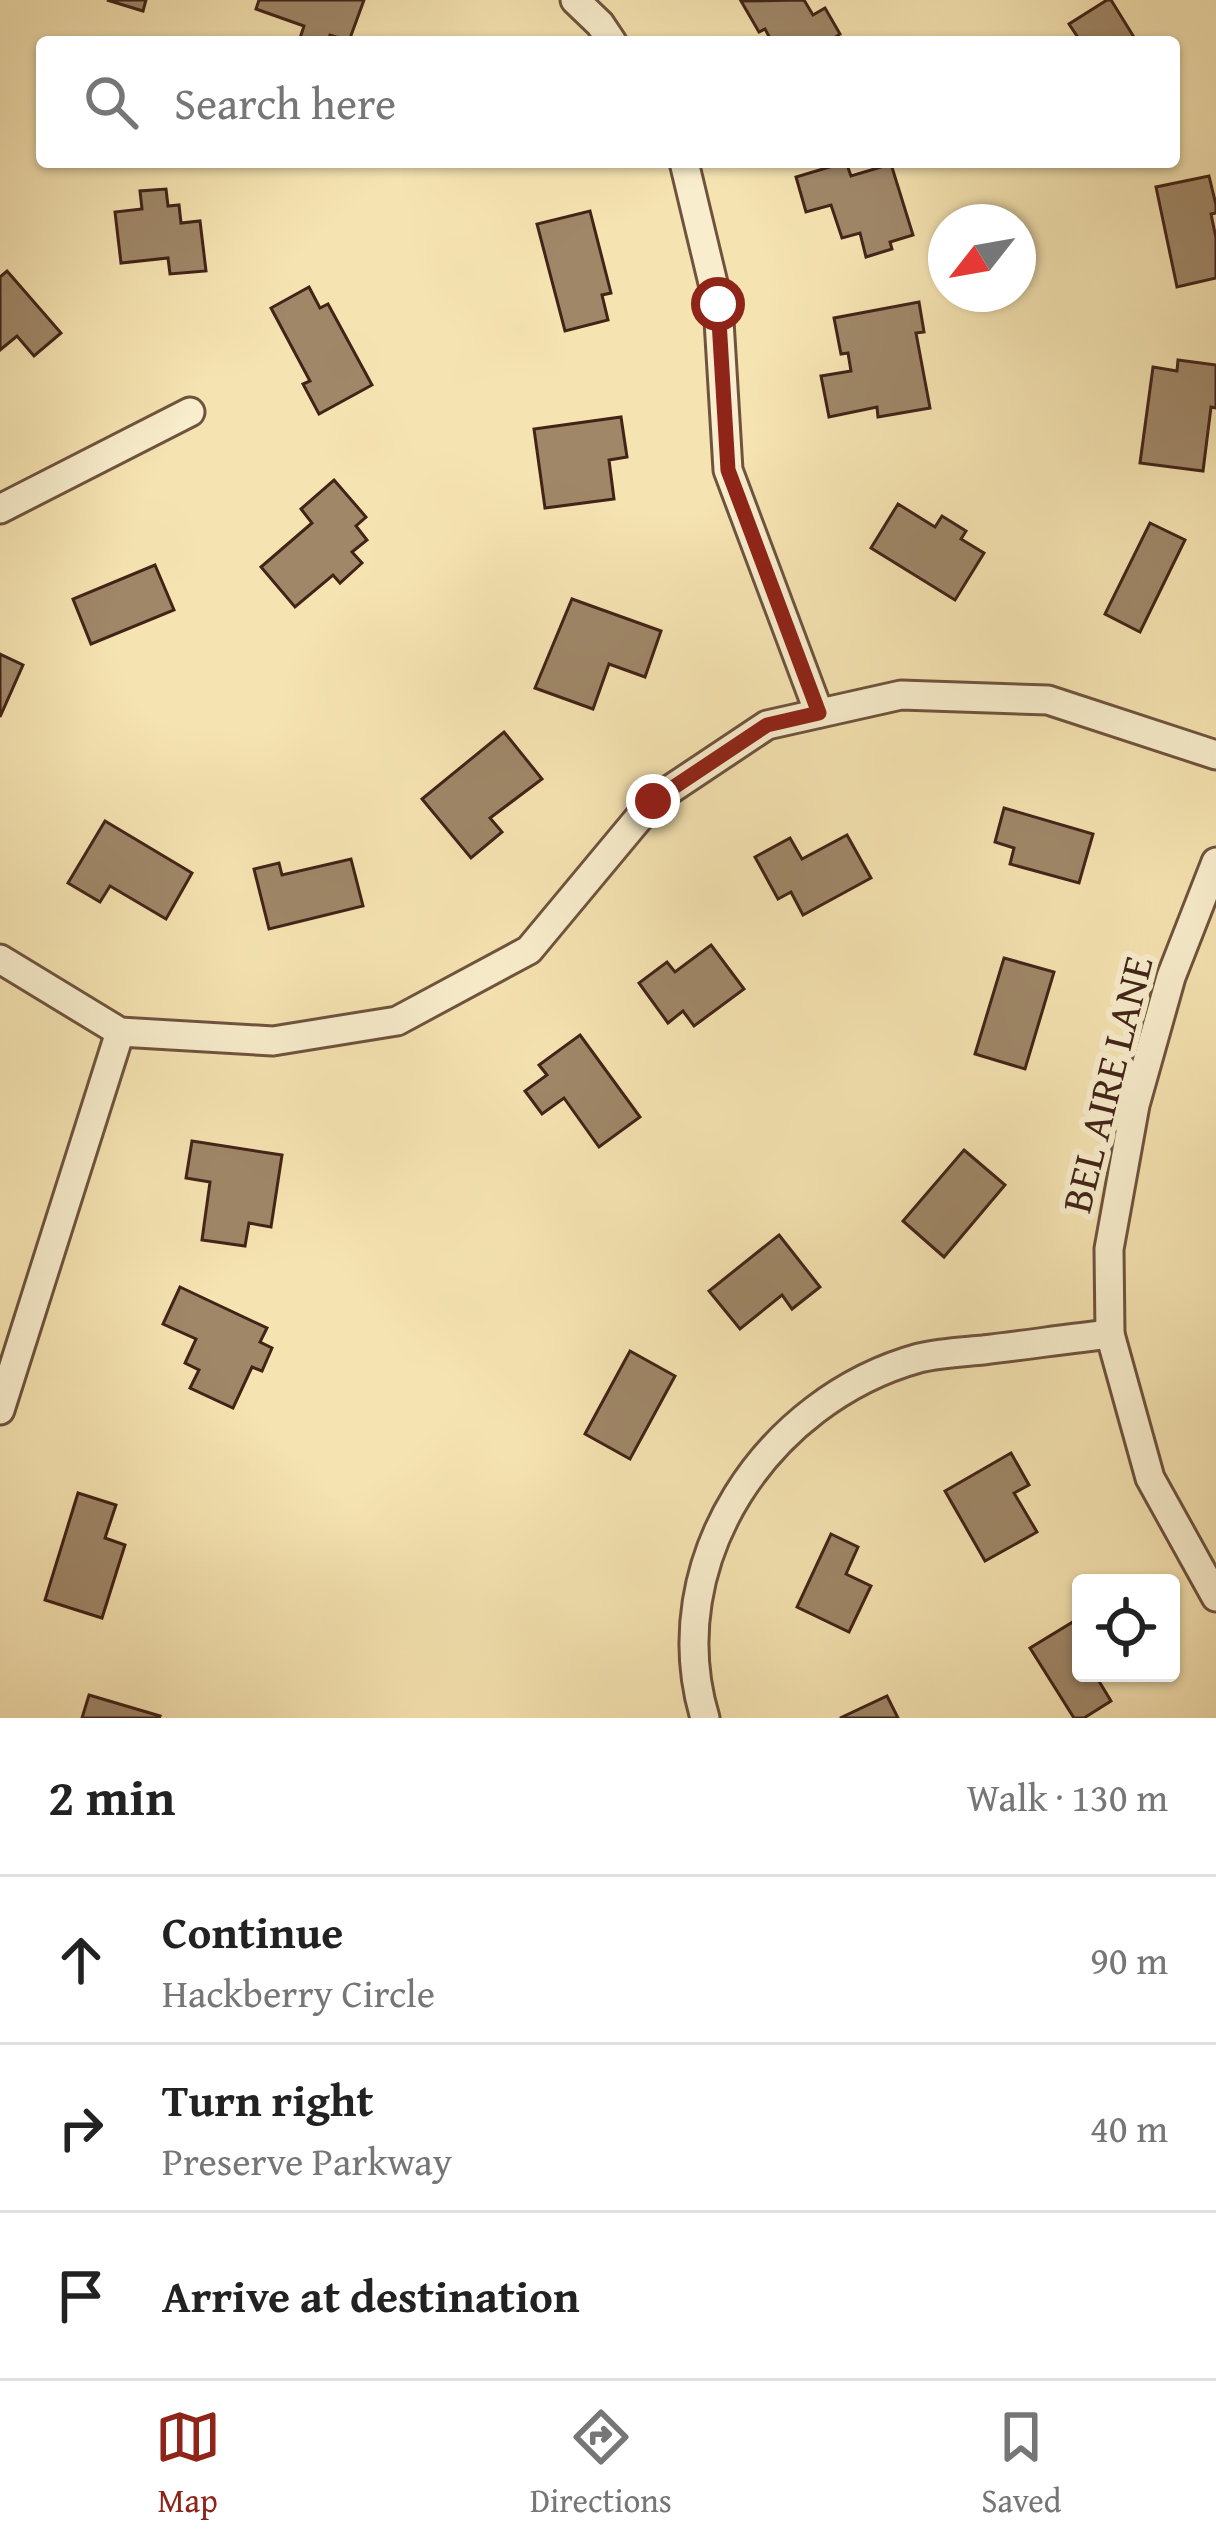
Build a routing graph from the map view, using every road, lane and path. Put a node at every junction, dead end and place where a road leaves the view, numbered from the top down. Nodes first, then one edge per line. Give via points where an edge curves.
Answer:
1 (574, 0) edge
2 (608, 36) edge
3 (685, 168) edge
4 (190, 412) dead end
5 (0, 509) edge
6 (819, 713) junction
7 (1216, 755) edge
8 (1216, 862) edge
9 (0, 958) edge
10 (120, 1032) junction
11 (1110, 1334) junction
12 (0, 1410) edge
13 (1216, 1598) edge
14 (705, 1718) edge

1 - 2 street
3 - 6 street via 718,304 728,470
4 - 5 street
6 - 7 street via 901,695 1048,700
6 - 10 street via 767,725 653,801 529,950 397,1021 273,1041
8 - 11 street, BEL AIRE LANE via 1171,977 1135,1105 1109,1249
9 - 10 street
10 - 12 street
11 - 13 street, BEL AIRE LANE via 1150,1478
11 - 14 street via 922,1357 866,1378 811,1412 764,1459 700,1572 693,1624

